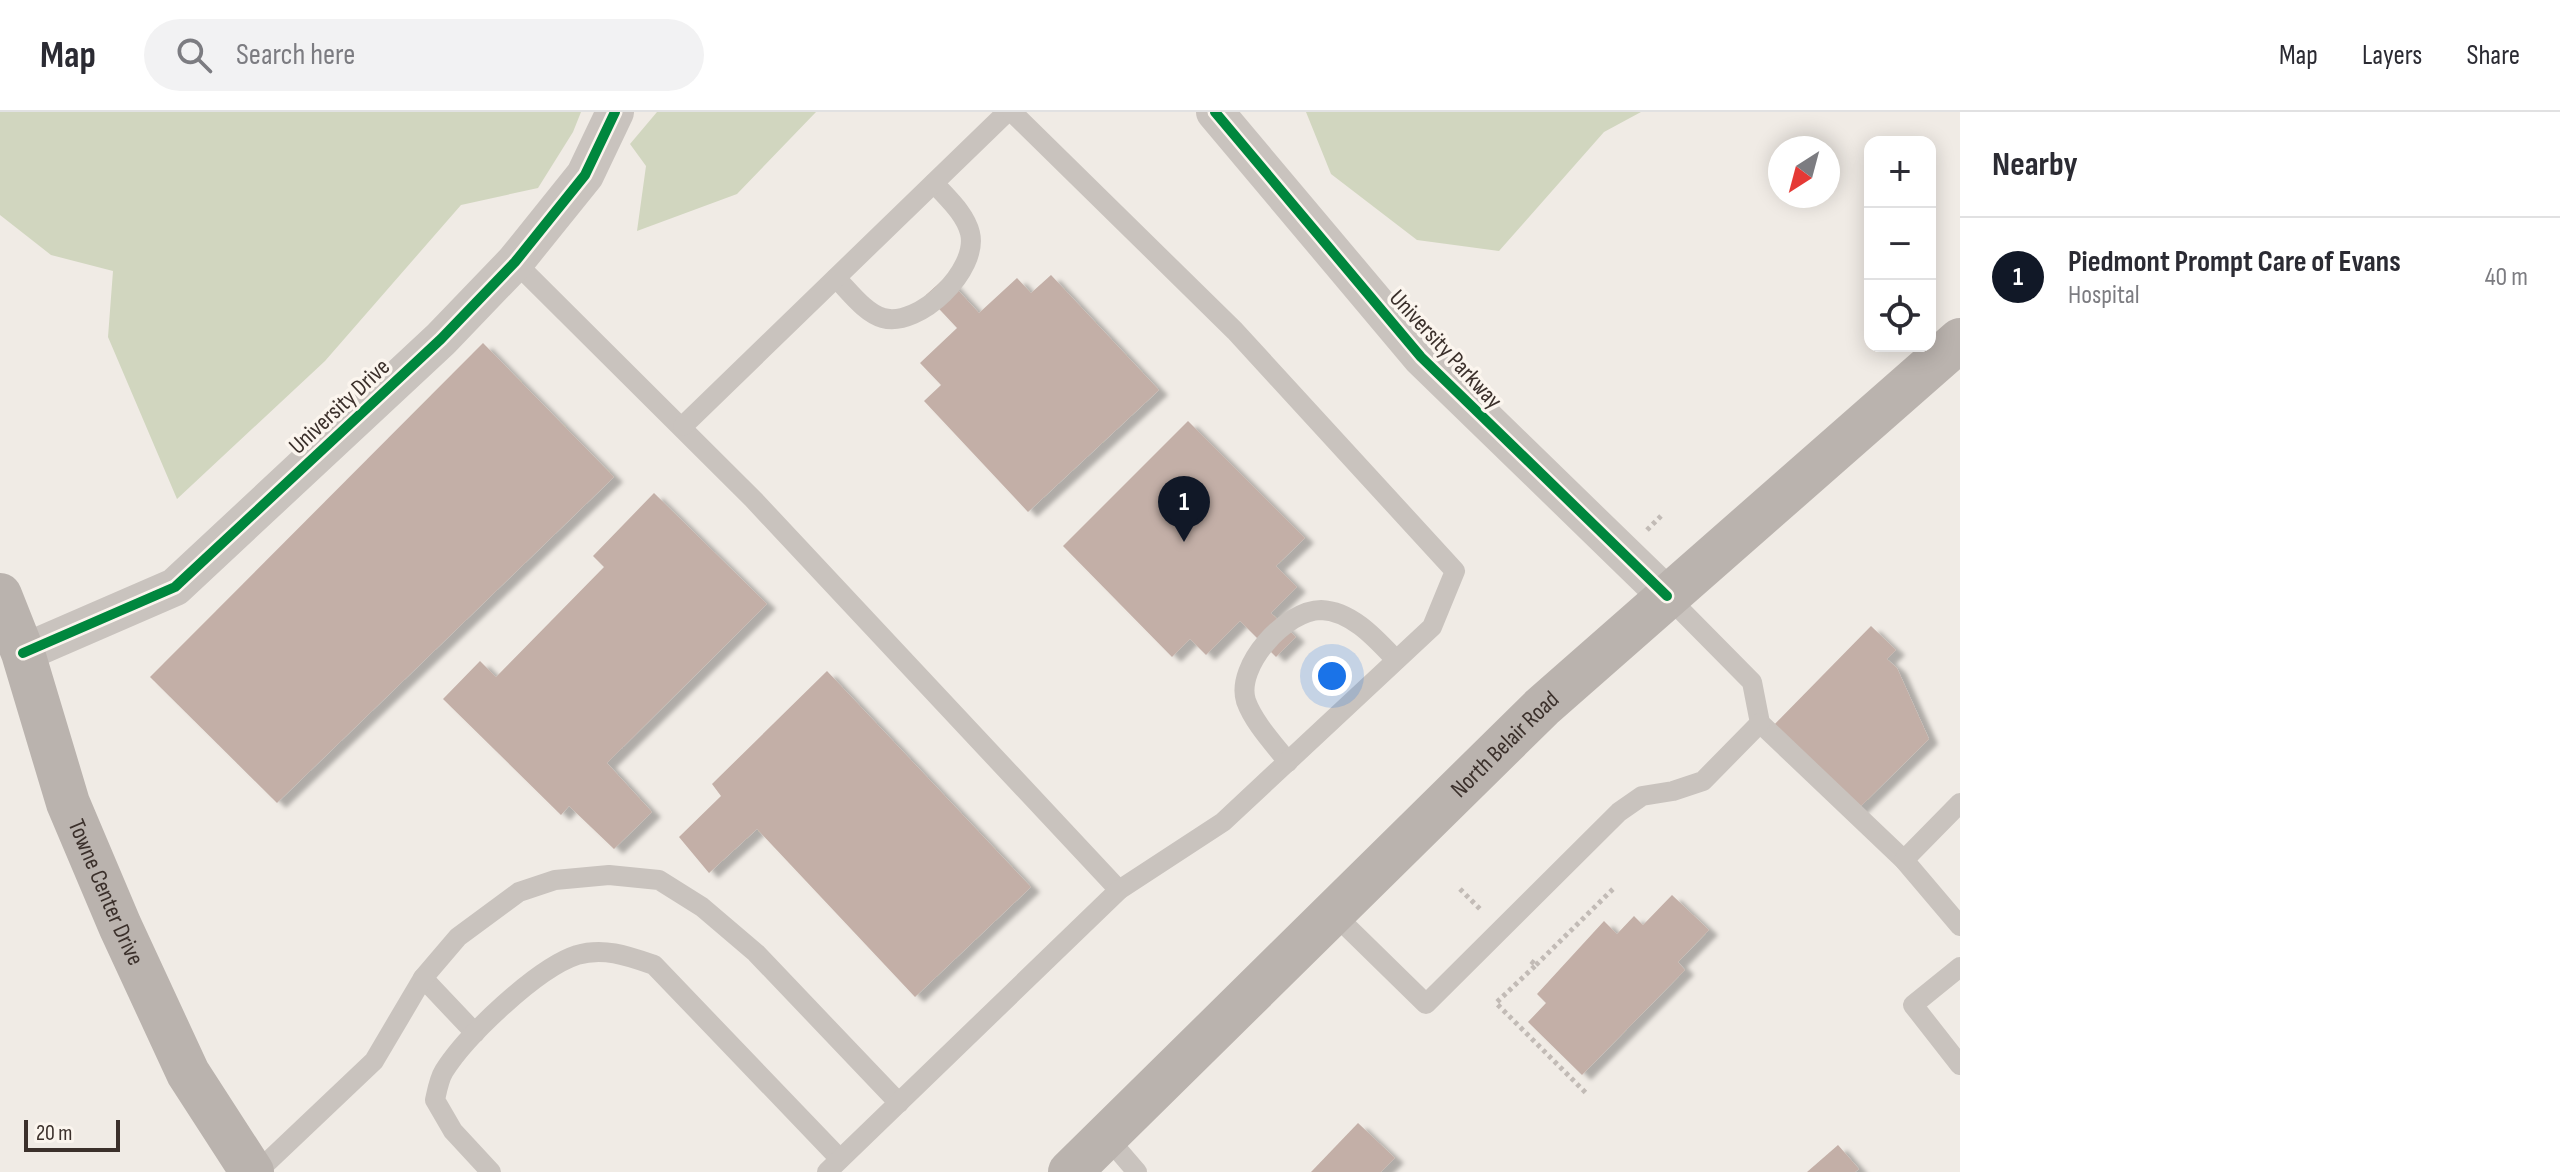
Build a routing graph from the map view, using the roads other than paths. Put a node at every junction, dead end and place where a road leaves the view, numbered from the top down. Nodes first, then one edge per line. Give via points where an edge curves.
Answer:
1 (615, 112) edge
2 (1009, 112) edge
3 (1215, 112) edge
4 (934, 183) junction
5 (515, 262) junction
6 (836, 278) junction
7 (1960, 340) edge
8 (683, 426) junction
9 (0, 595) edge
10 (1667, 596) junction
11 (23, 653) junction
12 (1396, 660) junction
13 (1760, 723) junction
14 (1288, 762) junction
15 (1960, 803) edge
16 (1904, 860) junction
17 (1119, 890) junction
18 (1333, 913) junction
19 (1960, 926) edge
20 (1960, 967) edge
21 (423, 978) junction
22 (475, 1033) junction
23 (1960, 1065) edge
24 (899, 1103) junction
25 (1106, 1136) junction
26 (833, 1166) edge
27 (255, 1172) edge
28 (491, 1172) edge
29 (1070, 1172) edge
30 (1137, 1172) edge

1 - 5 street, University Drive via 585,175
2 - 4 lane
2 - 12 lane via 1235,331 1455,571 1432,627
3 - 10 street, University Parkway via 1421,357
4 - 6 lane
4 - 6 lane via 967,223 972,246 965,270 924,308 897,320 875,315
5 - 8 lane
5 - 11 street, University Drive via 441,339 175,587
6 - 8 lane
7 - 10 main road, North Belair Road
8 - 17 lane
9 - 11 main road, Towne Center Drive
10 - 13 lane via 1752,682
10 - 18 main road, North Belair Road via 1542,707
11 - 27 main road, Towne Center Drive via 68,803 120,926 188,1073
12 - 14 lane
12 - 14 lane via 1372,633 1349,619 1321,610 1294,618 1255,656 1244,684 1246,701
13 - 16 lane
13 - 18 lane via 1703,781 1642,796 1619,812 1426,1004
14 - 17 lane via 1223,822
15 - 16 lane
16 - 19 lane
17 - 24 lane
18 - 25 main road, North Belair Road
20 - 23 lane via 1913,1005
21 - 22 lane
21 - 24 lane via 458,937 519,892 555,880 609,875 659,880 702,907 756,953
21 - 27 lane via 374,1061
22 - 26 lane via 508,1001 576,955 615,951 654,965
22 - 28 lane via 442,1074 435,1100 453,1131
24 - 26 lane
25 - 29 main road, North Belair Road
25 - 30 lane

